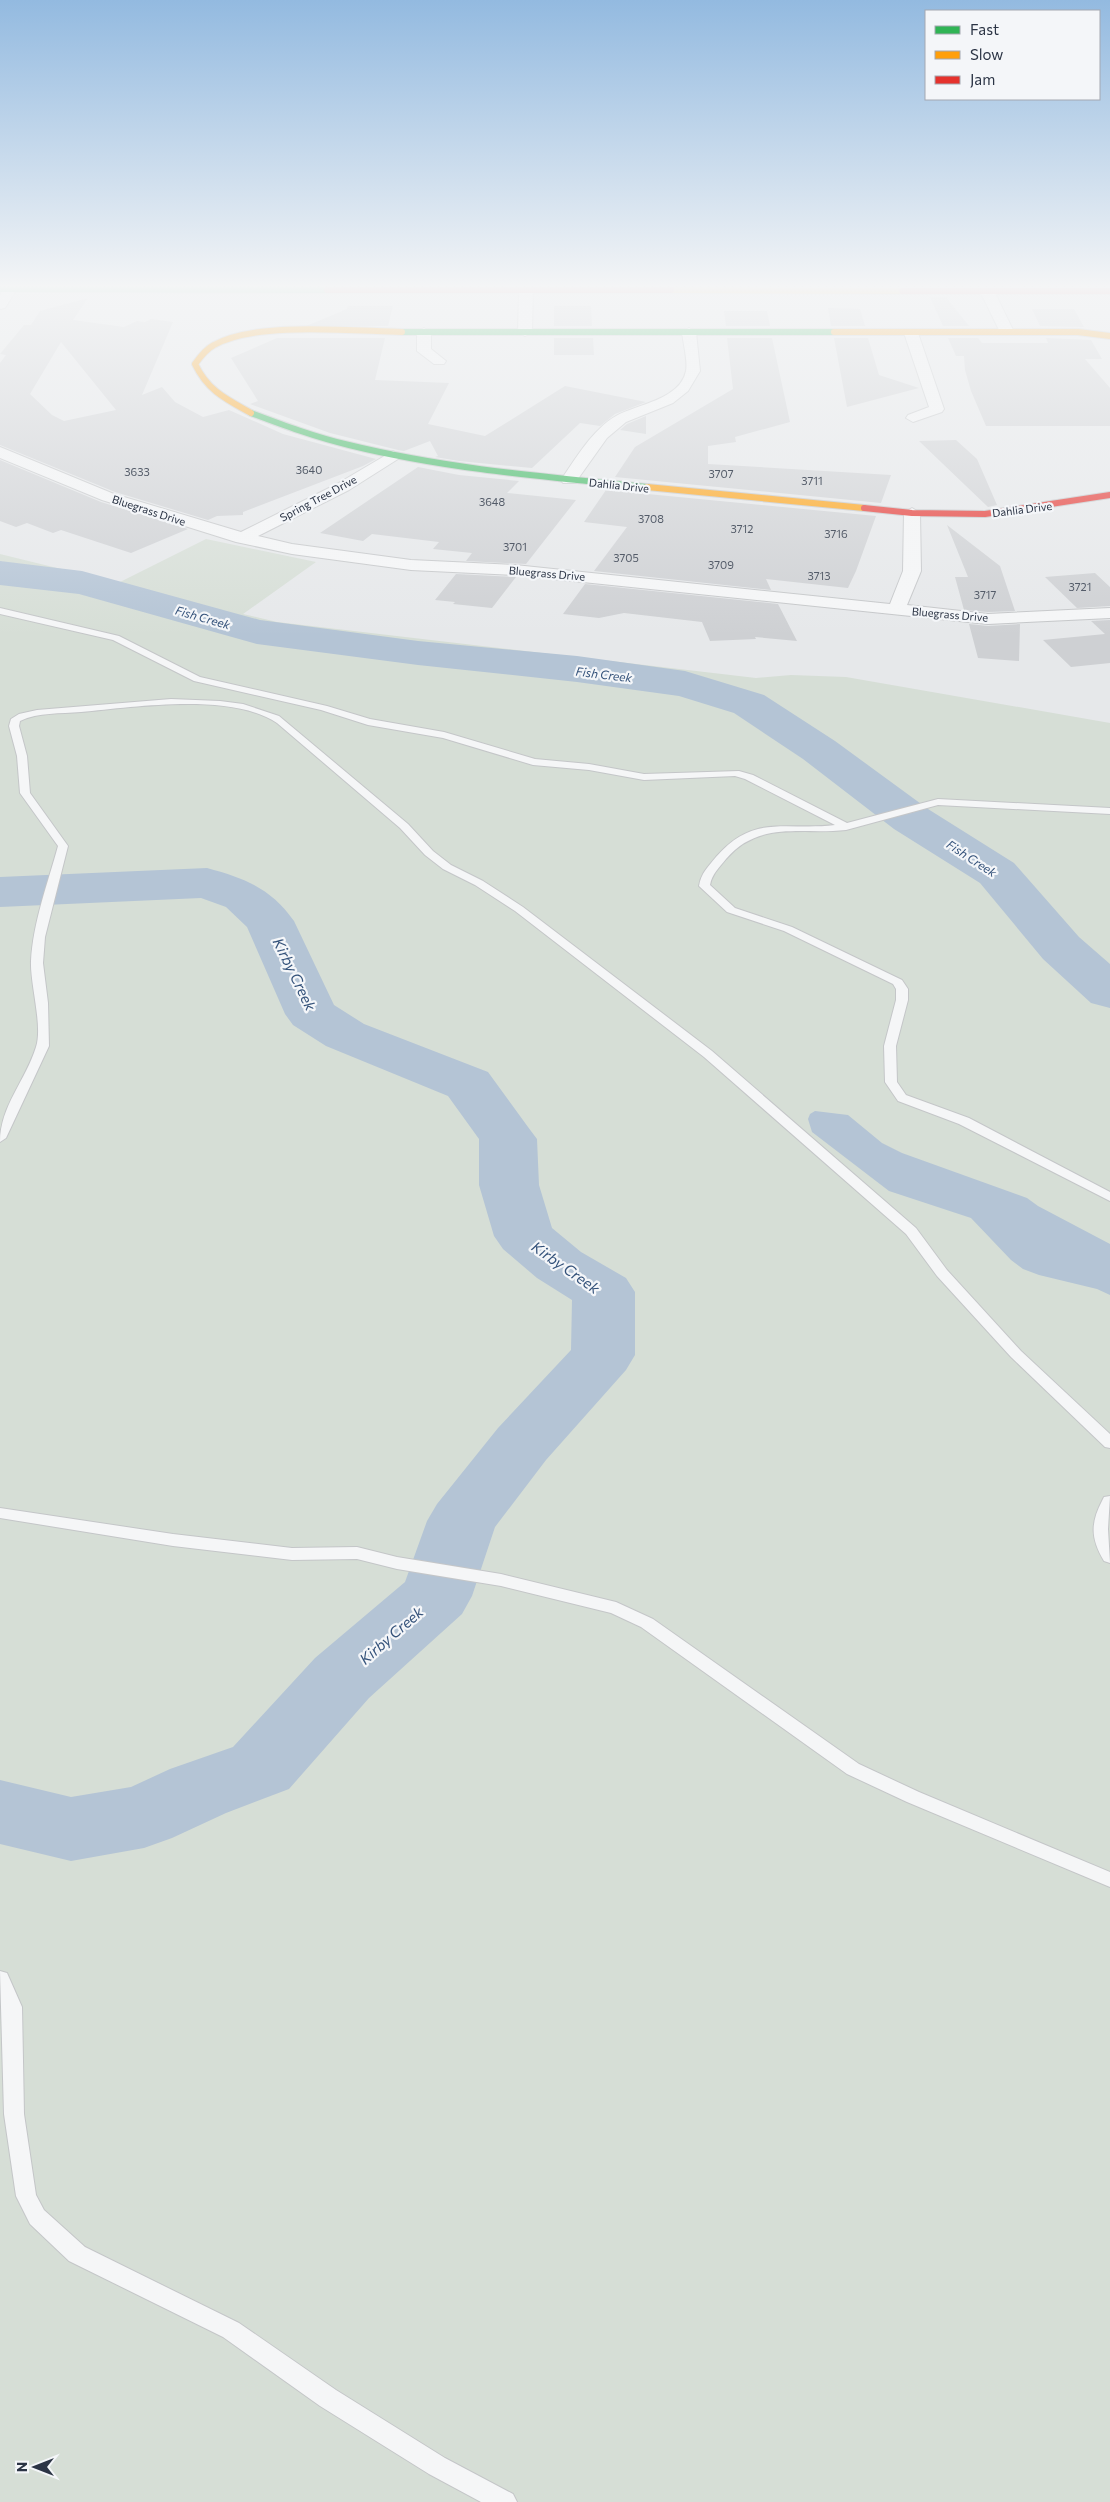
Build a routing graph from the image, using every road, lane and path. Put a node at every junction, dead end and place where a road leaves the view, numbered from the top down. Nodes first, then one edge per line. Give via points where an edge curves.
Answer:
1 (230, 402) edge
2 (664, 402) edge
3 (935, 402) edge
4 (913, 418) dead end
5 (0, 452) edge
6 (393, 456) junction
7 (569, 480) junction
8 (1110, 495) edge
9 (912, 513) junction
10 (242, 538) junction
11 (897, 609) junction
12 (0, 611) edge
13 (1110, 613) edge
14 (1107, 812) edge
15 (852, 826) junction
16 (0, 1138) edge
17 (1110, 1197) edge
18 (1110, 1444) edge
19 (1110, 1501) edge
20 (0, 1513) edge
21 (1110, 1557) edge
22 (1110, 1880) edge
23 (0, 1978) edge
24 (505, 2502) edge

1 - 6 street, Dahlia Drive via 254,415
2 - 7 street via 621,419 602,435
3 - 4 street via 937,409
5 - 10 street, Bluegrass Drive via 108,497
6 - 7 street, Dahlia Drive via 460,468
6 - 10 street, Spring Tree Drive via 343,487
7 - 9 street, Dahlia Drive
8 - 9 street, Dahlia Drive via 985,514
9 - 11 street via 912,571
10 - 11 street, Bluegrass Drive via 292,549 411,565 515,570
11 - 13 street, Bluegrass Drive via 988,619
12 - 15 lane via 116,638 197,679 324,708 368,722 444,735 548,766 589,767 644,777 735,773
14 - 15 lane via 938,802
15 - 17 lane via 774,828 749,835 729,849 706,876 704,886 731,910 788,929 898,982 902,1000 890,1046 891,1082 902,1098 964,1121
16 - 18 lane via 43,1046 37,963 40,937 63,846 25,793 22,756 14,726 16,719 65,711 193,703 234,706 274,716 404,826 447,867 479,883 518,909 708,1054 910,1230 942,1274 1016,1354
19 - 21 lane via 1100,1519 1100,1534
20 - 22 lane via 172,1540 292,1554 357,1553 501,1580 616,1608 684,1648 853,1769
23 - 24 lane via 12,2006 14,2114 26,2196 37,2217 77,2254 230,2330 336,2404 437,2466

